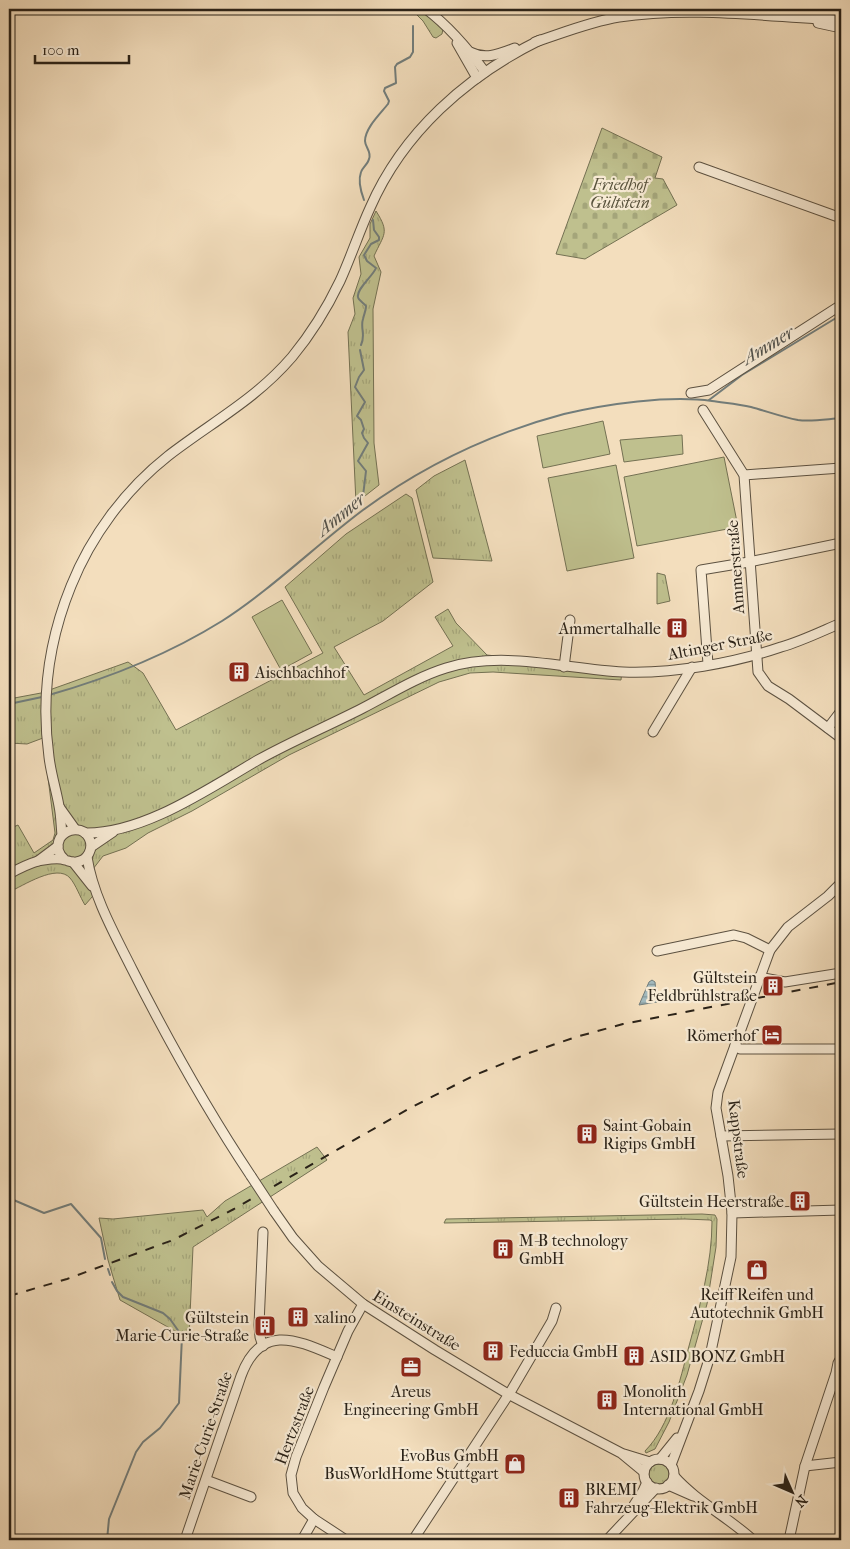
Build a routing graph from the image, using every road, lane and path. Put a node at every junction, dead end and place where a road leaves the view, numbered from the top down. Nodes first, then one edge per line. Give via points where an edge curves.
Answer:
1 (426, 9) edge
2 (788, 18) junction
3 (841, 20) edge
4 (841, 28) edge
5 (455, 38) junction
6 (540, 40) junction
7 (470, 52) junction
8 (485, 72) junction
9 (477, 78) junction
10 (700, 167) dead end
11 (841, 218) edge
12 (841, 305) edge
13 (691, 393) dead end
14 (703, 410) dead end
15 (841, 468) edge
16 (744, 475) junction
17 (841, 543) edge
18 (749, 562) junction
19 (570, 620) dead end
20 (841, 623) edge
21 (756, 655) junction
22 (708, 664) junction
23 (564, 667) junction
24 (692, 668) junction
25 (841, 711) edge
26 (828, 728) junction
27 (653, 732) dead end
28 (841, 738) edge
29 (60, 808) junction
30 (75, 829) junction
31 (116, 831) junction
32 (85, 833) junction
33 (62, 835) junction
34 (58, 846) junction
35 (91, 847) junction
36 (87, 856) junction
37 (69, 861) junction
38 (36, 862) junction
39 (9, 874) edge
40 (841, 883) edge
41 (94, 888) junction
42 (770, 950) junction
43 (657, 951) dead end
44 (841, 974) edge
45 (759, 977) junction
46 (734, 1046) junction
47 (841, 1050) edge
48 (841, 1134) edge
49 (721, 1136) junction
50 (841, 1210) edge
51 (732, 1212) junction
52 (263, 1232) dead end
53 (362, 1304) junction
54 (556, 1308) dead end
55 (263, 1346) junction
56 (337, 1358) junction
57 (841, 1358) edge
58 (839, 1373) edge
59 (508, 1394) junction
60 (682, 1432) junction
61 (621, 1453) junction
62 (660, 1459) junction
63 (650, 1462) junction
64 (841, 1462) edge
65 (671, 1465) junction
66 (805, 1466) junction
67 (644, 1472) junction
68 (674, 1476) junction
69 (206, 1480) junction
70 (647, 1482) junction
71 (668, 1486) junction
72 (656, 1488) junction
73 (251, 1497) dead end
74 (696, 1497) junction
75 (630, 1514) junction
76 (314, 1519) junction
77 (185, 1540) edge
78 (302, 1540) edge
79 (346, 1540) edge
80 (414, 1540) edge
81 (606, 1540) edge
82 (753, 1540) edge
83 (789, 1540) edge

1 - 5 street
2 - 3 street
2 - 4 street
2 - 6 street via 645,14 598,21
5 - 7 street
5 - 9 street
6 - 7 street via 488,57
6 - 8 street
7 - 8 street
8 - 9 street
9 - 29 street via 430,120 395,162 370,208 330,302 291,357 252,396 154,468 102,528 79,567 54,640 47,686 49,759
10 - 11 street
12 - 13 street via 709,390
14 - 16 street, Ammerstraße
15 - 16 street
16 - 18 street, Ammerstraße
17 - 18 street
18 - 21 street, Ammerstraße
18 - 22 street via 701,570
19 - 23 street
20 - 21 street, Altinger Straße
21 - 22 street, Altinger Straße
21 - 26 street, Ammerstraße via 758,672 768,686
22 - 24 street, Altinger Straße
23 - 24 street, Altinger Straße via 624,672
23 - 31 street, Altinger Straße via 488,660 444,668 279,749 164,812
24 - 27 street
25 - 26 street
26 - 28 street, Ammerstraße
29 - 30 street
29 - 33 street
30 - 32 street
30 - 33 street
31 - 32 street
31 - 35 street
32 - 35 street
33 - 34 street
34 - 37 street via 60,854
34 - 38 street
35 - 36 street
36 - 37 street via 79,862
36 - 41 street
37 - 38 street
37 - 41 street
38 - 39 street
40 - 42 street, Kappstraße via 788,927
41 - 53 street, Einsteinstraße, bridge via 165,1032 251,1176 293,1238 318,1266
42 - 43 street via 734,936
42 - 45 street, Kappstraße
44 - 45 street via 784,982
45 - 46 street, Kappstraße
46 - 47 street via 740,1049
46 - 49 street, Kappstraße via 718,1092 716,1108
48 - 49 street
49 - 51 street, Kappstraße
50 - 51 street
51 - 60 street, Kappstraße via 731,1257 723,1302 705,1374
52 - 55 street via 259,1325
53 - 56 street, Hertzstraße
53 - 59 street, Einsteinstraße
54 - 59 street via 552,1322
55 - 56 street via 294,1340
55 - 69 street, Marie-Curie-Straße via 245,1367
56 - 76 street, Hertzstraße via 291,1475 295,1499
57 - 58 street
58 - 66 street
59 - 61 street, Einsteinstraße
59 - 80 street
60 - 62 street, Kappstraße
60 - 65 street, Kappstraße
61 - 63 street, Einsteinstraße
61 - 67 street, Einsteinstraße
62 - 63 street
62 - 65 street
63 - 67 street
64 - 66 street
65 - 68 street
66 - 83 street
67 - 70 street
68 - 71 street
68 - 74 street
69 - 73 street
69 - 77 street, Marie-Curie-Straße
70 - 72 street
70 - 75 street
71 - 72 street
71 - 74 street
72 - 75 street
74 - 82 street
75 - 81 street
76 - 78 street
76 - 79 street, Hertzstraße

